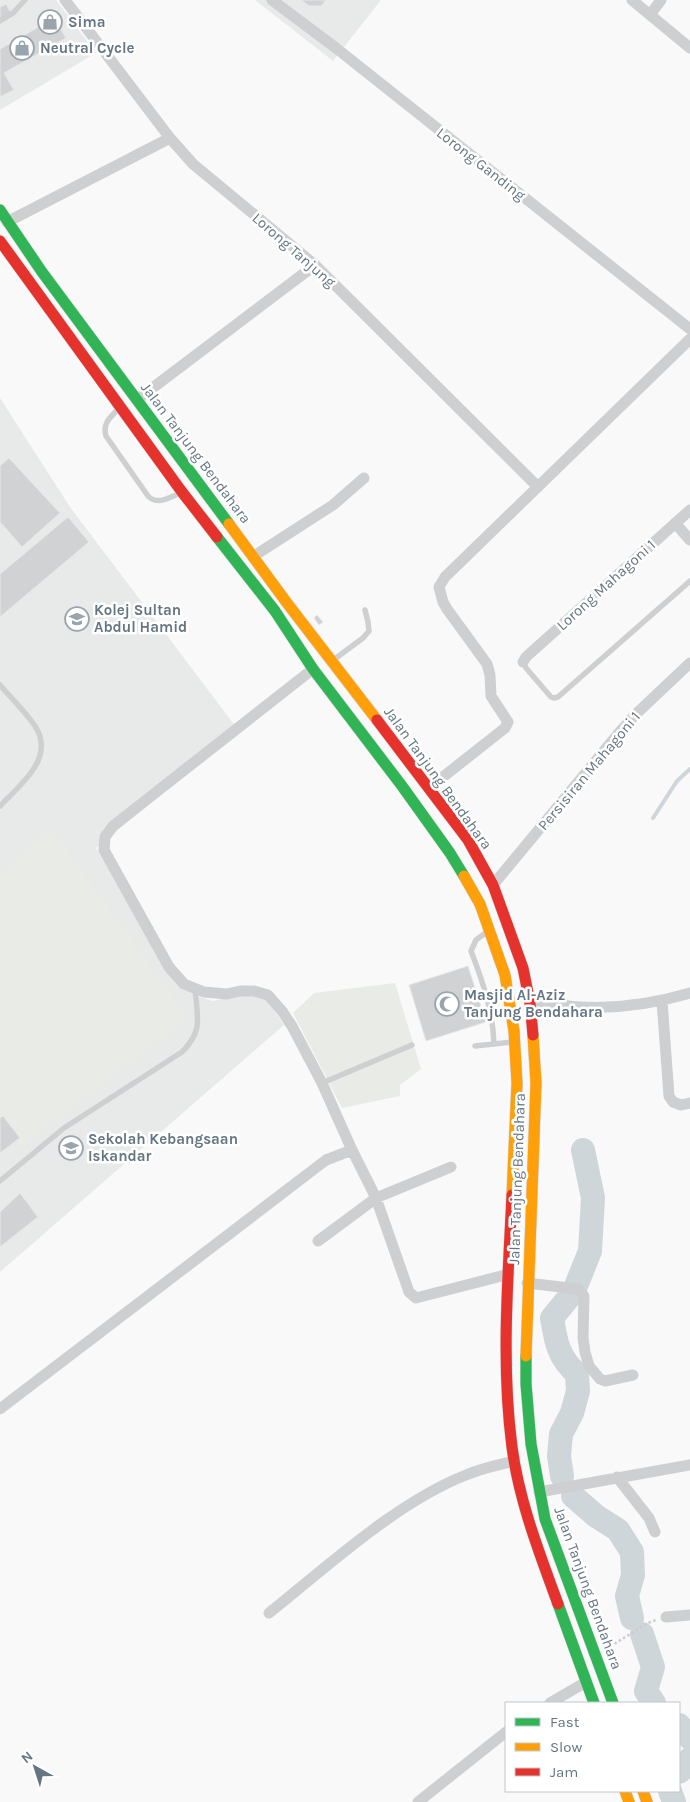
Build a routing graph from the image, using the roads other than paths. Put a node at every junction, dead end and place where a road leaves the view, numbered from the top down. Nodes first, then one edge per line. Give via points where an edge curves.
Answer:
1 (25, 0) edge
2 (65, 0) edge
3 (272, 0) edge
4 (632, 0) edge
5 (661, 0) edge
6 (650, 15) junction
7 (0, 21) edge
8 (690, 48) edge
9 (170, 138) junction
10 (0, 210) edge
11 (7, 222) junction
12 (0, 241) edge
13 (315, 265) junction
14 (690, 329) edge
15 (690, 339) edge
16 (138, 399) junction
17 (120, 407) junction
18 (364, 478) dead end
19 (538, 487) junction
20 (182, 492) junction
21 (690, 510) edge
22 (675, 524) junction
23 (690, 540) edge
24 (254, 556) junction
25 (690, 581) edge
26 (365, 610) dead end
27 (332, 661) junction
28 (523, 662) joint
29 (313, 669) junction
30 (688, 670) edge
31 (0, 684) edge
32 (429, 788) junction
33 (0, 806) edge
34 (493, 885) junction
35 (490, 930) junction
36 (195, 988) junction
37 (690, 993) edge
38 (662, 1001) junction
39 (530, 1003) junction
40 (515, 1042) junction
41 (494, 1044) junction
42 (412, 1045) dead end
43 (475, 1046) dead end
44 (322, 1083) junction
45 (690, 1103) edge
46 (352, 1150) junction
47 (451, 1167) dead end
48 (0, 1181) edge
49 (376, 1198) junction
50 (318, 1241) dead end
51 (509, 1274) junction
52 (528, 1284) junction
53 (634, 1375) dead end
54 (0, 1409) edge
55 (514, 1461) junction
56 (690, 1466) edge
57 (617, 1477) junction
58 (539, 1492) junction
59 (655, 1532) dead end
60 (269, 1613) dead end
61 (690, 1615) edge
62 (666, 1618) road end
63 (586, 1682) junction
64 (552, 1702) edge
65 (594, 1702) edge
66 (613, 1702) edge
67 (505, 1733) edge
68 (418, 1802) edge

1 - 7 lane
2 - 9 street, Lorong Tanjung
3 - 14 street, Lorong Ganding
4 - 6 street
5 - 6 street
6 - 8 street
9 - 11 street
9 - 13 street, Lorong Tanjung via 193,164
10 - 11 main road, Jalan Tanjung Bendahara
11 - 16 main road, Jalan Tanjung Bendahara
12 - 17 main road, Jalan Tanjung Bendahara
13 - 16 street
13 - 19 street, Lorong Tanjung
15 - 19 street
16 - 24 main road, Jalan Tanjung Bendahara
17 - 20 main road, Jalan Tanjung Bendahara
17 - 20 lane via 105,423 106,436 148,496 156,502
18 - 24 street via 333,505
19 - 32 street via 445,577 439,588 447,609 487,664 492,696 508,722 505,728
20 - 29 main road, Jalan Tanjung Bendahara via 275,611
21 - 22 street, Lorong Mahagoni 1
22 - 23 street
22 - 28 street, Lorong Mahagoni 1
24 - 27 main road, Jalan Tanjung Bendahara
25 - 28 lane via 558,697 551,696
26 - 27 lane via 369,631
27 - 32 main road, Jalan Tanjung Bendahara
29 - 35 main road, Jalan Tanjung Bendahara via 450,853 480,904
29 - 36 street via 113,826 105,837 104,850 169,967 184,984
30 - 34 street, Persisiran Mahagoni 1 via 636,714
31 - 33 lane via 35,726 42,747 33,770
32 - 34 main road, Jalan Tanjung Bendahara via 468,840
34 - 39 main road, Jalan Tanjung Bendahara via 523,968
35 - 40 main road, Jalan Tanjung Bendahara via 505,975
35 - 41 lane via 478,937 471,951 486,995
36 - 44 street via 204,992 227,994 240,990 268,995 292,1026
36 - 48 lane via 197,1031 182,1052 64,1128
37 - 38 street
38 - 39 street via 603,1008
38 - 45 street via 669,1096 681,1105
39 - 52 main road, Jalan Tanjung Bendahara via 536,1083
40 - 41 lane
40 - 51 main road, Jalan Tanjung Bendahara via 517,1083
41 - 43 lane
42 - 44 lane
44 - 46 street
46 - 49 street
46 - 54 street via 326,1160
47 - 49 street
49 - 50 street
49 - 51 street via 411,1296 416,1298
51 - 55 main road, Jalan Tanjung Bendahara via 507,1385
52 - 53 street via 576,1288 584,1296 583,1338 589,1366 606,1381
52 - 58 main road, Jalan Tanjung Bendahara via 526,1384
55 - 60 street via 490,1466 434,1490 386,1521
55 - 63 main road, Jalan Tanjung Bendahara via 528,1522
56 - 57 street
57 - 58 street
57 - 59 street via 649,1518
58 - 66 main road, Jalan Tanjung Bendahara via 545,1518
61 - 62 street
63 - 64 street
63 - 65 main road, Jalan Tanjung Bendahara
67 - 68 street

